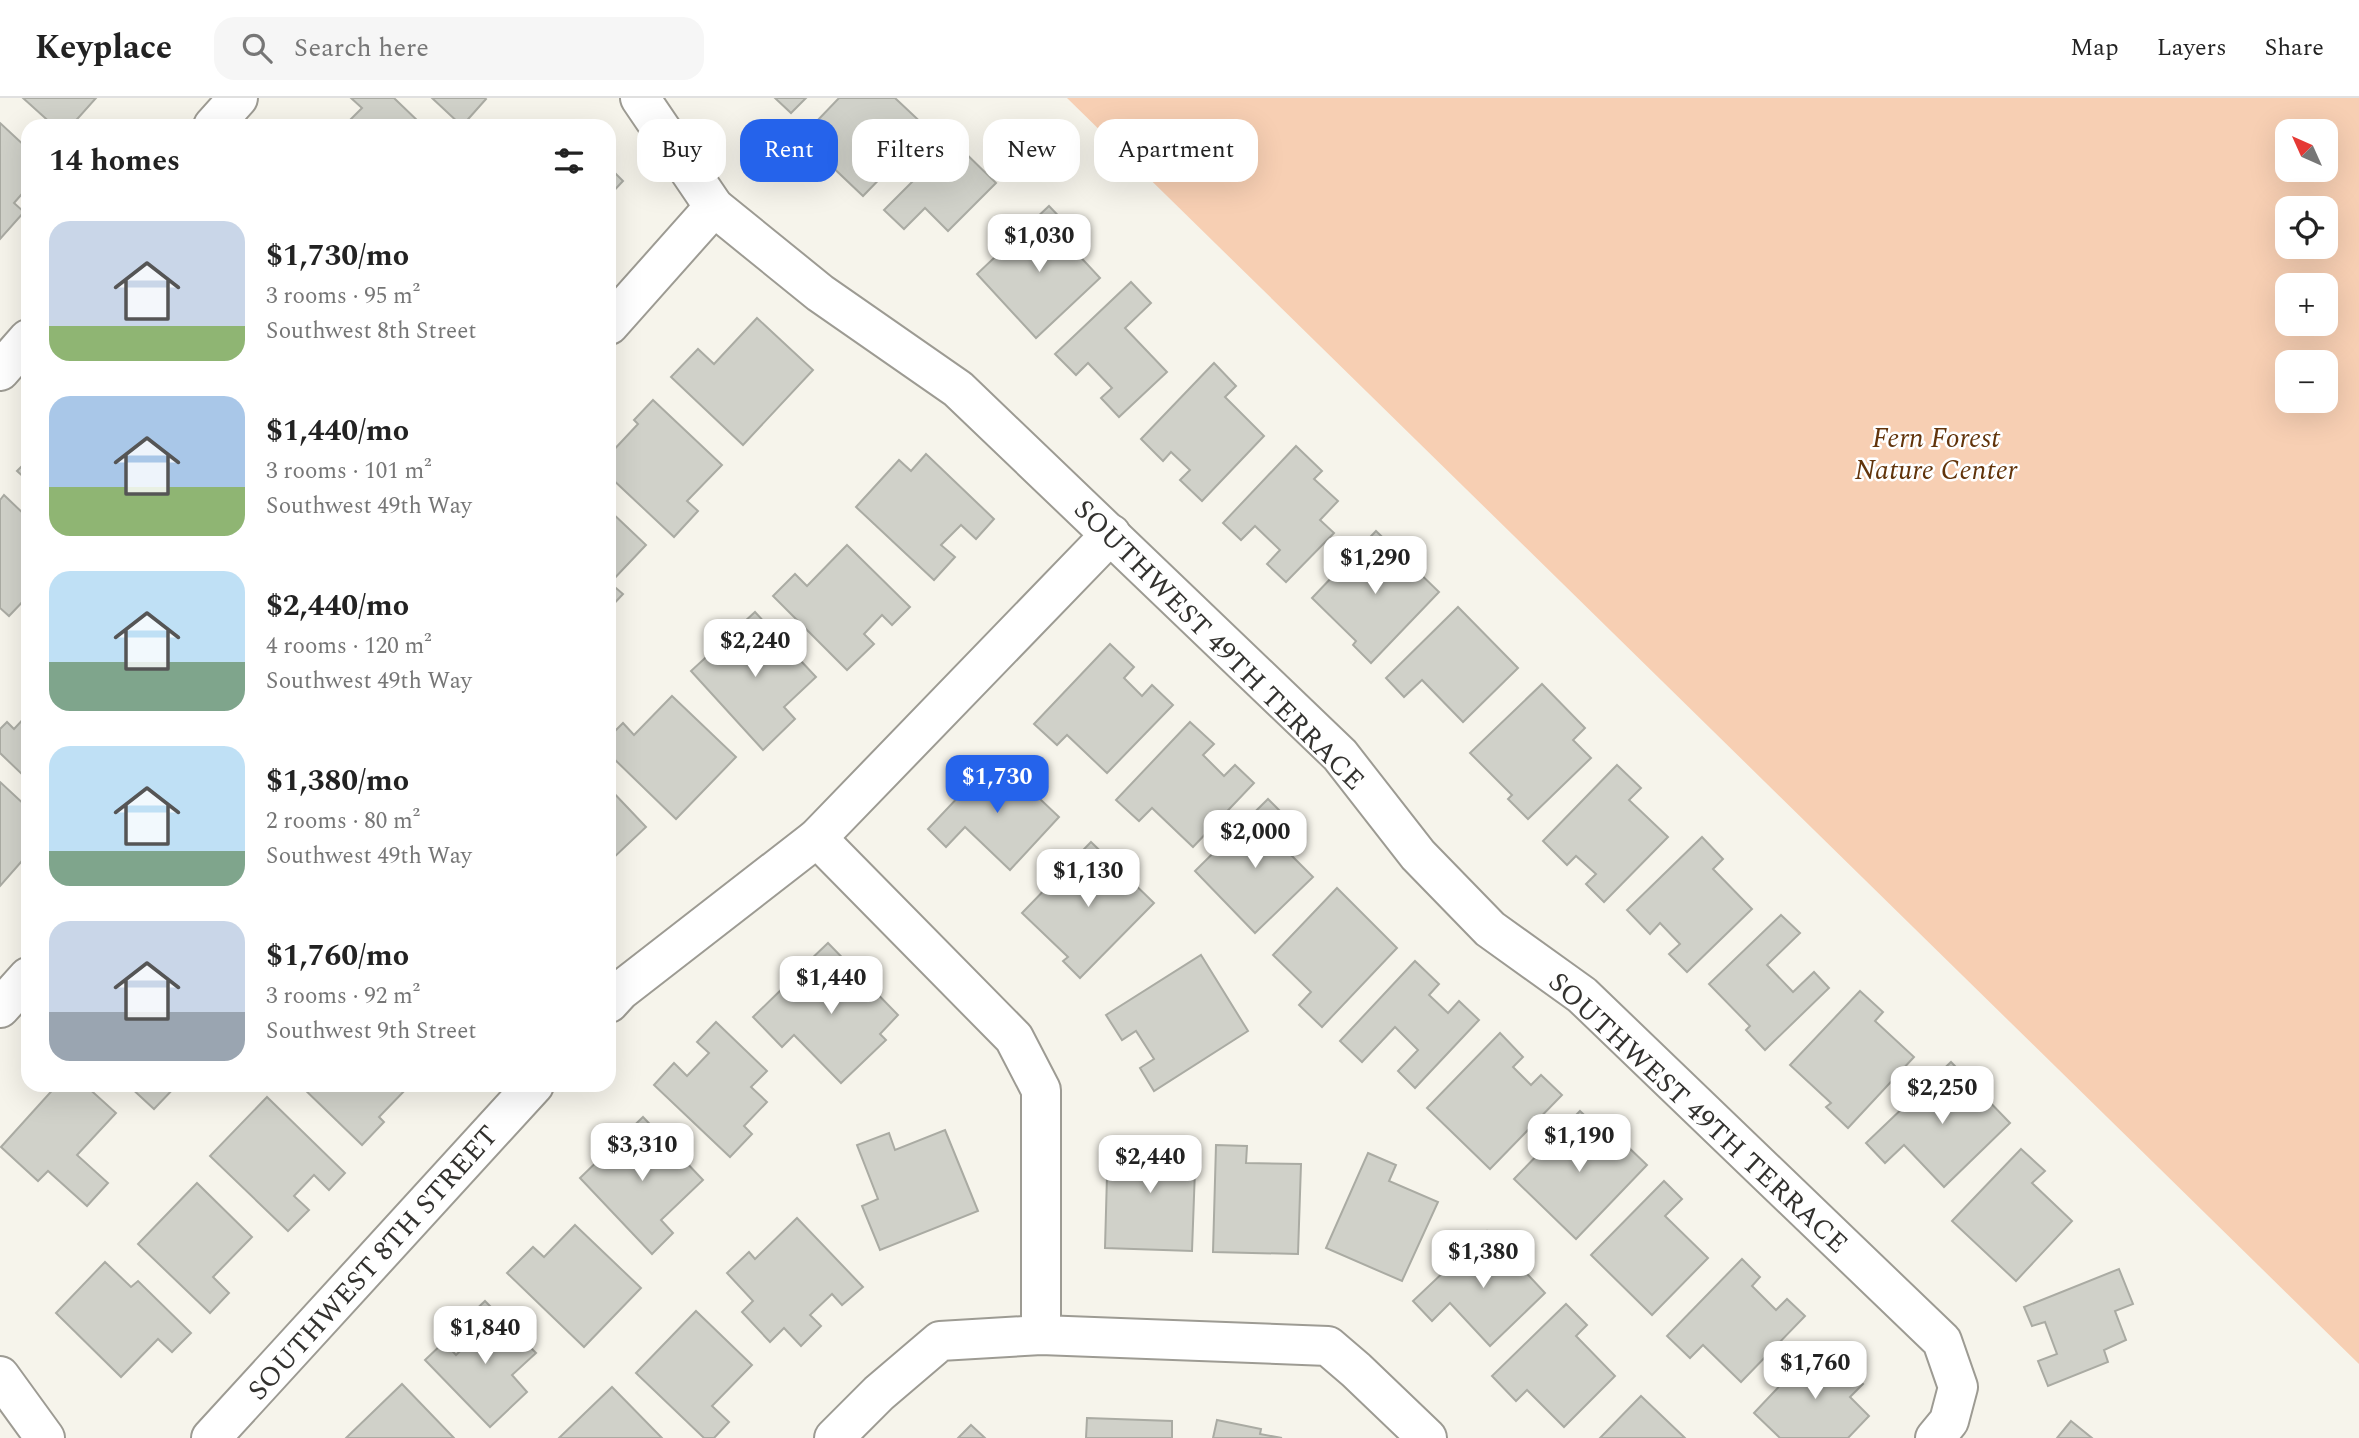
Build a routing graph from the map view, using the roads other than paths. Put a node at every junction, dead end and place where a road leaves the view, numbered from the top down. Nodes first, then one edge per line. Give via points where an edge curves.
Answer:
1 (238, 98) edge
2 (640, 98) edge
3 (219, 119) edge
4 (715, 207) junction
5 (616, 317) edge
6 (21, 347) edge
7 (0, 371) edge
8 (1111, 534) junction
9 (817, 838) junction
10 (21, 985) edge
11 (616, 995) edge
12 (0, 1008) edge
13 (528, 1092) edge
14 (1041, 1335) junction
15 (0, 1376) edge
16 (45, 1438) edge
17 (211, 1438) edge
18 (834, 1438) edge
19 (1427, 1438) edge
20 (1935, 1438) edge

1 - 3 street
2 - 4 street, SOUTHWEST 49TH TERRACE
4 - 5 street
4 - 8 street, SOUTHWEST 49TH TERRACE via 820,293 958,389
6 - 7 street
8 - 9 street
8 - 20 street, SOUTHWEST 49TH TERRACE via 1340,755 1418,855 1490,929 1582,995 1942,1341 1958,1387 1950,1421
9 - 11 street
9 - 14 street via 1014,1038 1041,1090
10 - 12 street
13 - 17 street, SOUTHWEST 8TH STREET
14 - 18 street via 940,1341
14 - 19 street via 1328,1346
15 - 16 street

